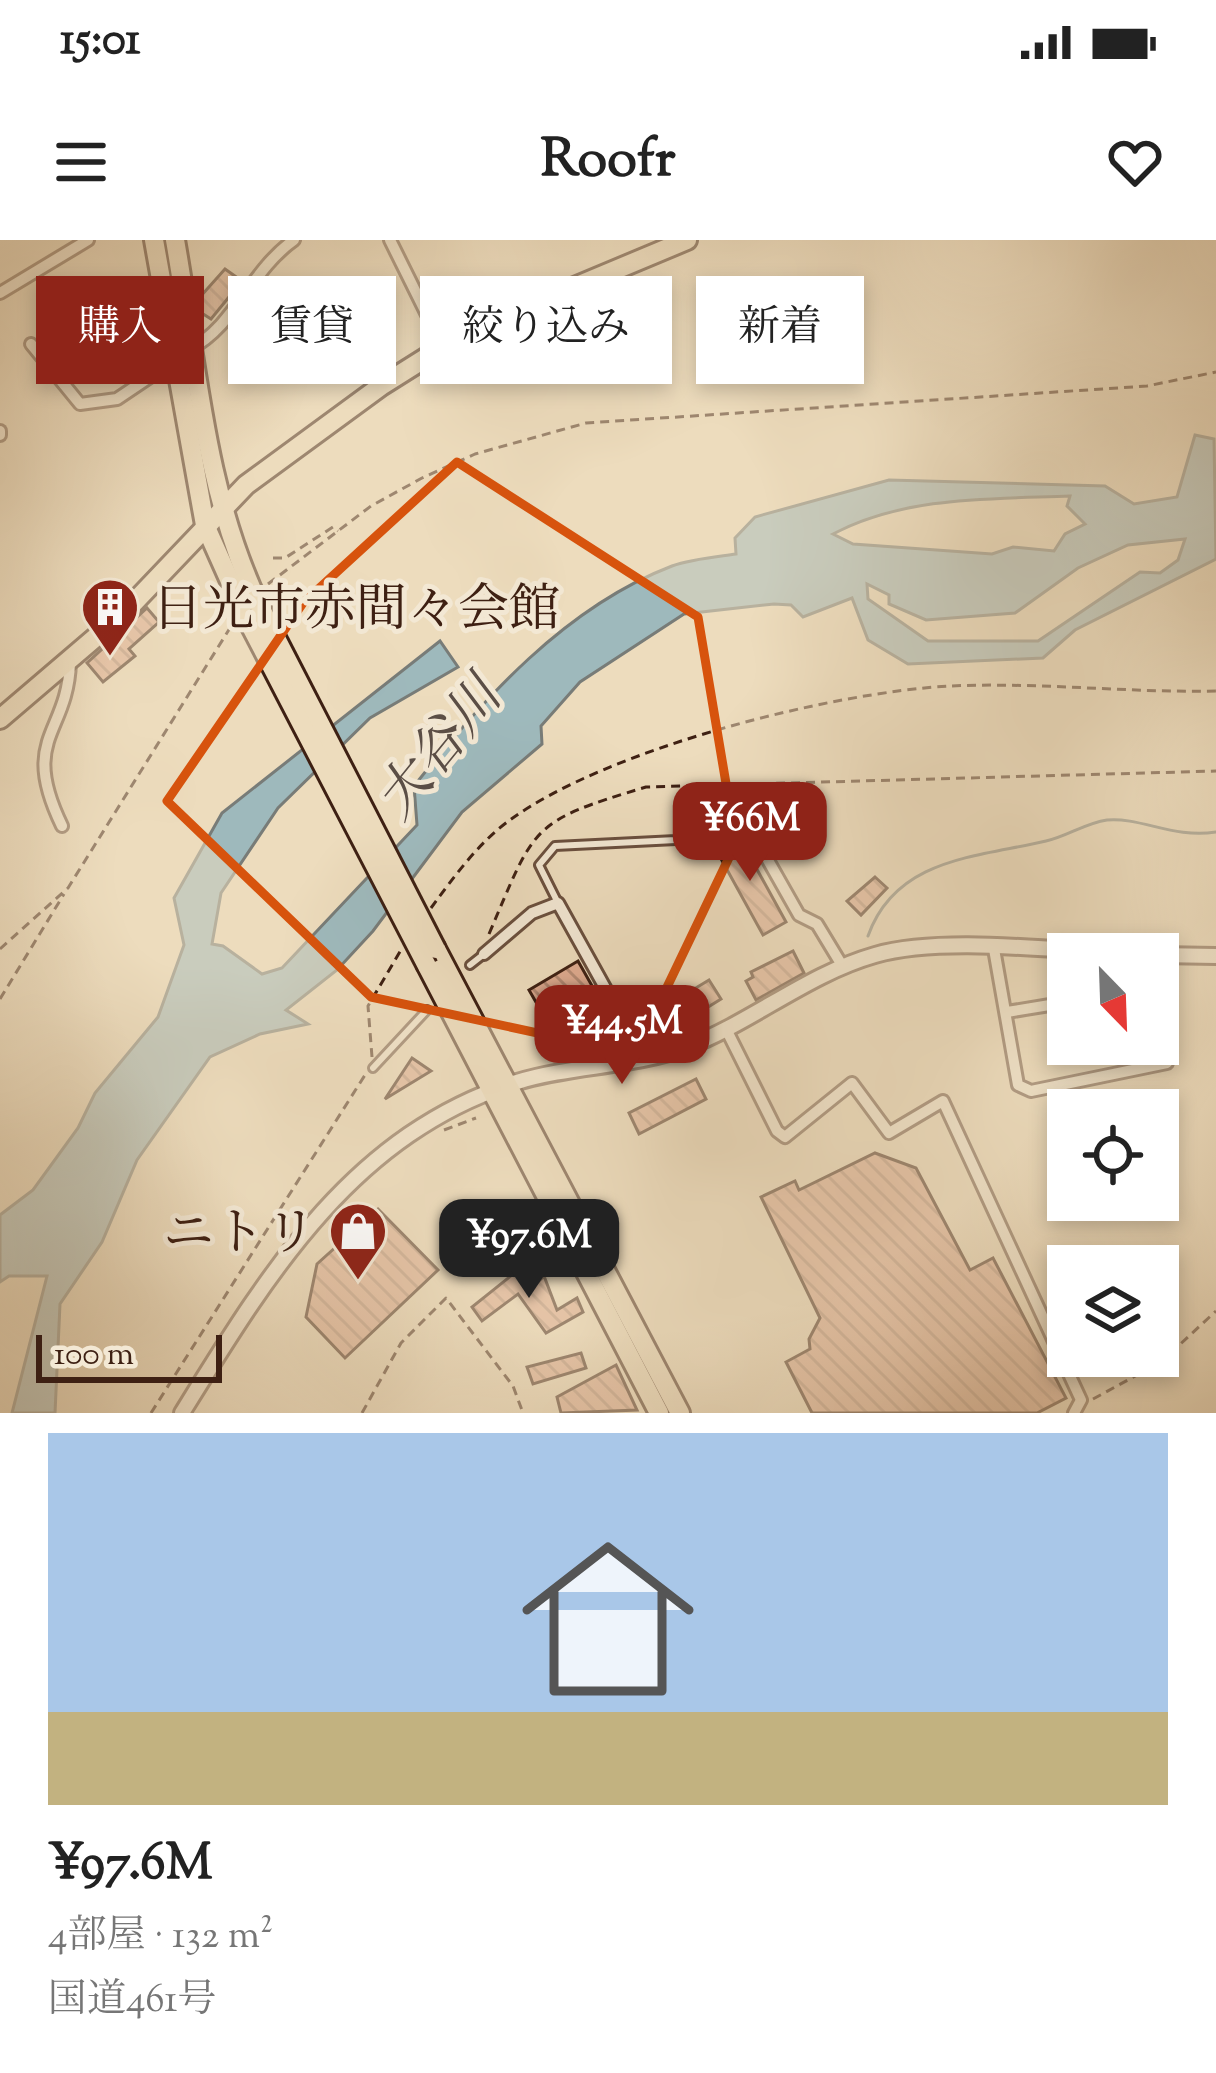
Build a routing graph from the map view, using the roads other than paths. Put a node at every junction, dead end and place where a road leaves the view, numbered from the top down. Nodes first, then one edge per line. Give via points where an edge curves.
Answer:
1 (88, 240) edge
2 (154, 240) edge
3 (175, 240) edge
4 (294, 240) edge
5 (390, 240) edge
6 (687, 240) edge
7 (161, 276) edge
8 (181, 276) edge
9 (604, 276) edge
10 (0, 293) edge
11 (420, 300) edge
12 (204, 338) edge
13 (31, 344) dead end
14 (36, 350) edge
15 (420, 362) edge
16 (64, 384) edge
17 (139, 384) edge
18 (180, 384) edge
19 (200, 384) edge
20 (220, 510) junction
21 (205, 525) junction
22 (250, 609) junction
23 (70, 662) junction
24 (0, 719) edge
25 (62, 826) dead end
26 (752, 832) joint
27 (558, 902) junction
28 (994, 950) junction
29 (1047, 951) edge
30 (484, 954) joint
31 (1179, 955) edge
32 (1216, 956) edge
33 (431, 957) junction
34 (470, 965) dead end
35 (843, 967) junction
36 (1047, 1005) edge
37 (427, 1010) dead end
38 (1007, 1012) junction
39 (726, 1029) junction
40 (644, 1058) junction
41 (1157, 1065) edge
42 (373, 1068) road end
43 (510, 1084) junction
44 (490, 1093) junction
45 (1078, 1410) edge
46 (182, 1413) edge
47 (659, 1413) edge
48 (680, 1413) edge

1 - 10 street
2 - 7 main road
3 - 8 main road
4 - 12 street via 253,275 225,322
5 - 11 street
6 - 9 main road
13 - 14 street
15 - 20 main road via 262,471
16 - 17 street via 80,404 117,399
18 - 21 main road
19 - 20 main road
20 - 21 main road
20 - 22 main road
21 - 22 main road
21 - 23 main road
22 - 33 main road, bridge
23 - 24 main road
23 - 25 street via 42,761
26 - 27 lane via 736,820 676,840 555,846 539,865
26 - 35 street via 799,915 817,924
27 - 30 street
27 - 40 street
28 - 29 street
28 - 35 street via 901,949
28 - 38 street
30 - 34 lane
31 - 32 street
33 - 43 main road
33 - 44 main road
35 - 39 street
36 - 38 street
37 - 42 lane
38 - 41 street via 1018,1085 1031,1090
39 - 40 street
39 - 45 street via 785,1137 852,1083 890,1133 943,1101
40 - 43 street
43 - 44 street
43 - 48 main road
44 - 46 street via 416,1131 333,1196 278,1262
44 - 47 main road

